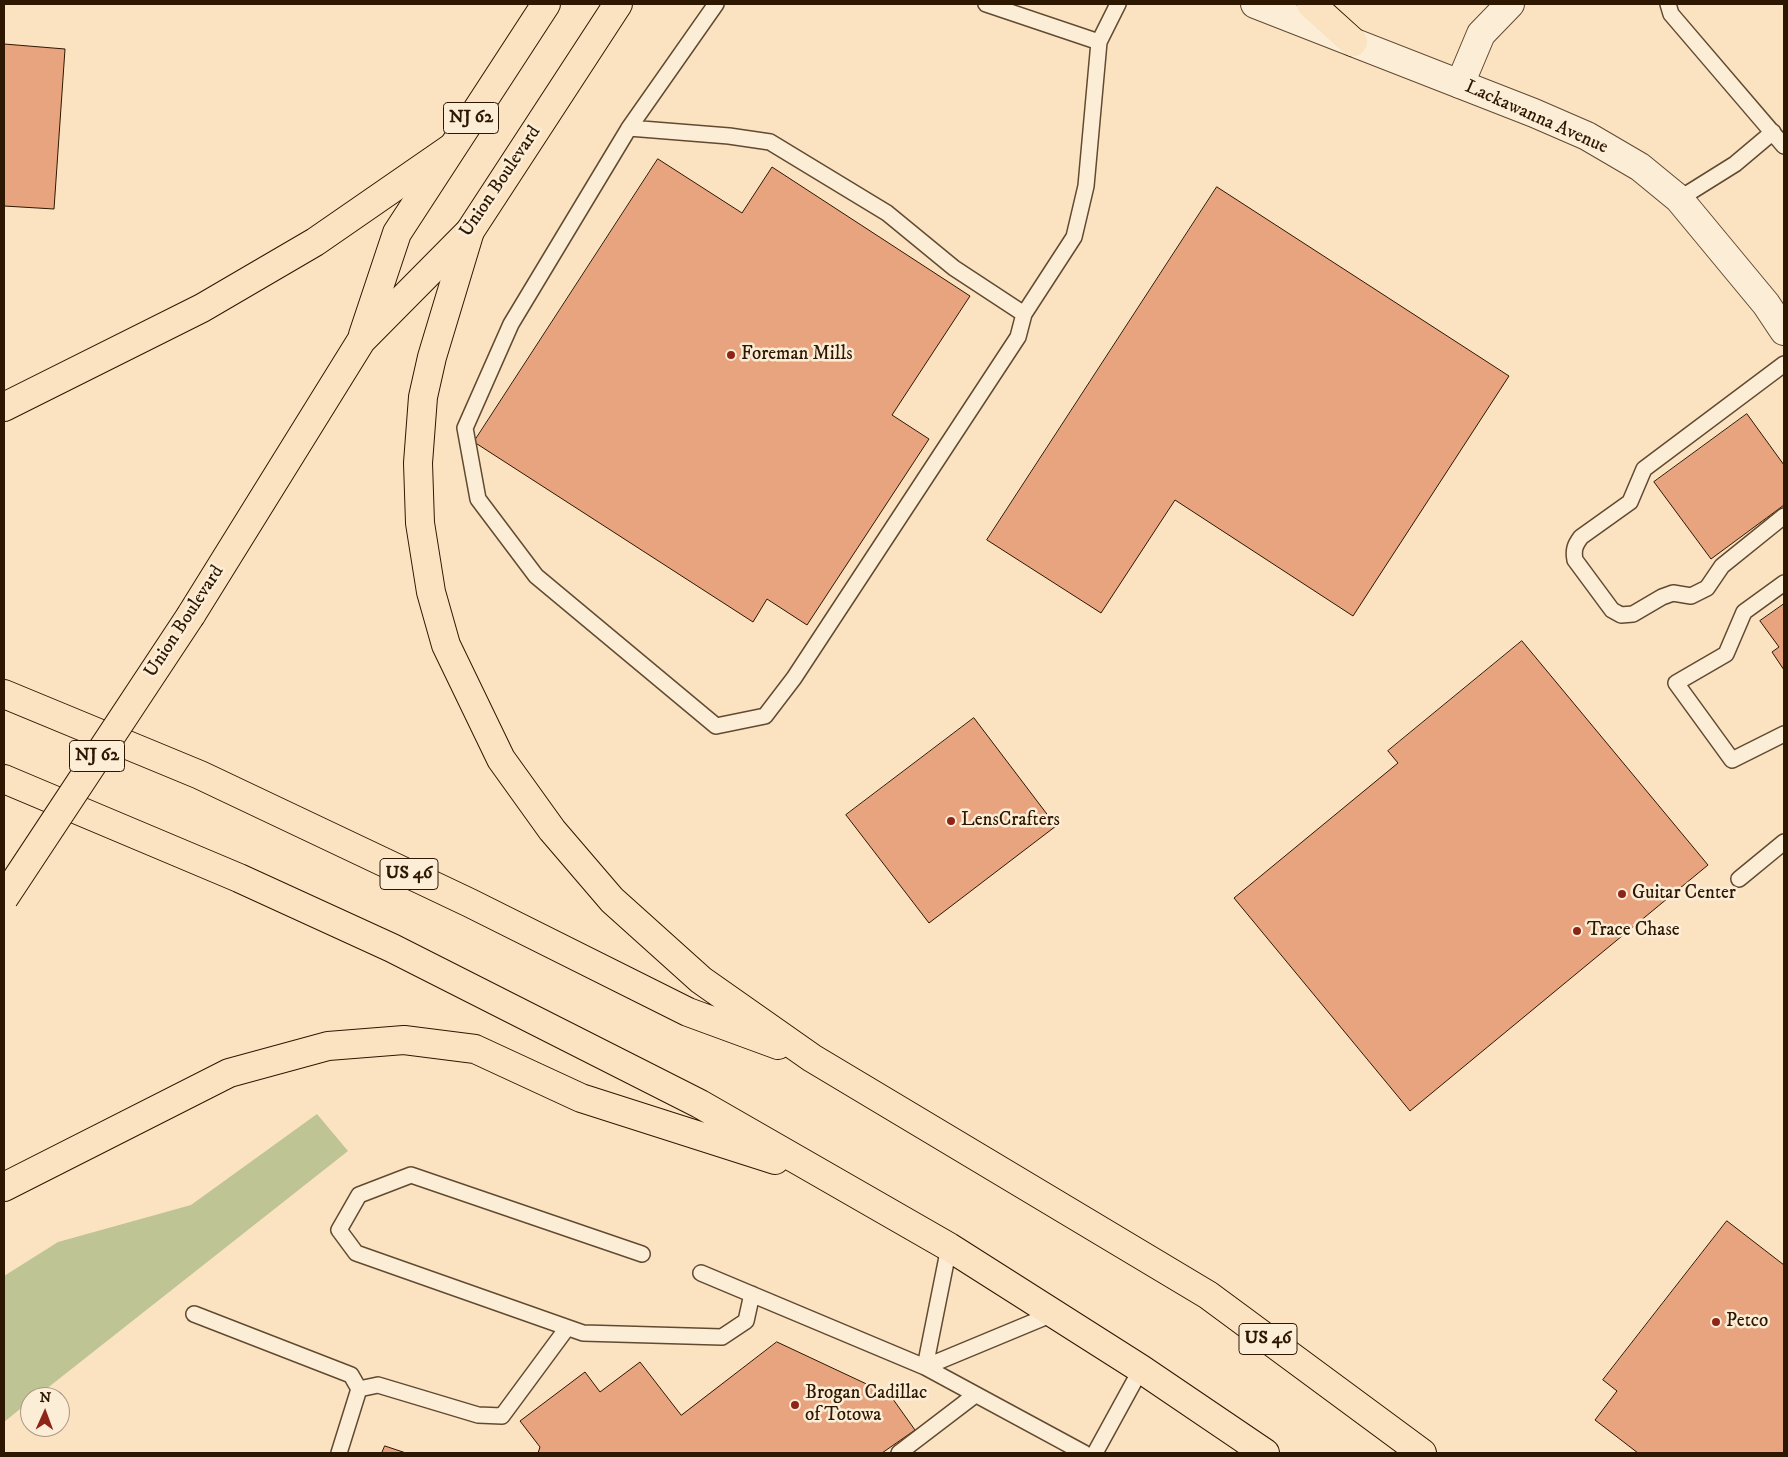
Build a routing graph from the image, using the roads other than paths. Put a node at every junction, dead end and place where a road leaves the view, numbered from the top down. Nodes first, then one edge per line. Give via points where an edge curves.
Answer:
1 (546, 4) edge
2 (618, 4) edge
3 (716, 4) edge
4 (986, 4) edge
5 (1118, 4) edge
6 (1255, 4) edge
7 (1311, 4) edge
8 (1510, 4) edge
9 (1668, 4) edge
10 (1098, 42) junction
11 (1353, 42) junction
12 (1460, 84) junction
13 (629, 128) junction
14 (1773, 132) junction
15 (1784, 146) edge
16 (451, 148) junction
17 (1679, 199) junction
18 (470, 231) junction
19 (1024, 314) junction
20 (1784, 331) edge
21 (360, 341) junction
22 (1784, 364) edge
23 (4, 407) edge
24 (1784, 516) edge
25 (1784, 583) edge
26 (4, 694) edge
27 (1784, 734) edge
28 (4, 779) edge
29 (1784, 842) edge
30 (1739, 878) dead end
31 (4, 898) edge
32 (812, 1058) junction
33 (828, 1177) junction
34 (4, 1187) edge
35 (949, 1248) junction
36 (642, 1254) dead end
37 (702, 1273) dead end
38 (752, 1294) junction
39 (1054, 1313) junction
40 (194, 1314) dead end
41 (567, 1328) junction
42 (925, 1367) junction
43 (1141, 1369) junction
44 (359, 1390) junction
45 (976, 1395) junction
46 (339, 1453) edge
47 (899, 1453) edge
48 (1084, 1453) edge
49 (1095, 1453) edge
50 (1265, 1453) edge
51 (1422, 1453) edge

1 - 16 main road, Union Boulevard / NJ 62
2 - 18 main road, Union Boulevard / NJ 62
3 - 13 lane
4 - 10 lane
5 - 10 lane
6 - 11 street, Lackawanna Avenue
7 - 11 main road
8 - 12 street via 1481,34
9 - 14 lane via 1671,14
10 - 19 lane via 1086,186 1074,237
11 - 12 street, Lackawanna Avenue
12 - 17 street, Lackawanna Avenue via 1587,136 1640,167
13 - 19 lane via 770,142 887,213 954,268
13 - 19 lane via 511,324 465,428 478,499 536,576 716,726 765,716 794,678 1018,337
14 - 15 lane
14 - 17 lane via 1735,164
16 - 21 main road, Union Boulevard / NJ 62 via 397,233
16 - 23 main road via 342,226 202,308
17 - 20 street, Lackawanna Avenue via 1766,304
18 - 21 main road, Union Boulevard / NJ 62
18 - 32 main road via 423,397 418,463 425,558 446,645 501,759 552,830 612,900 701,980
21 - 31 main road, Union Boulevard / NJ 62, bridge via 191,615
22 - 24 lane via 1644,469 1630,502 1581,537 1573,552 1575,560 1612,610 1622,615 1633,614 1667,595 1691,596 1707,588 1722,566
25 - 27 lane via 1744,612 1726,654 1676,683 1732,760
26 - 32 main road, US 46 via 200,775 470,903 688,1012
28 - 33 main road via 239,878 392,948 700,1104
29 - 30 lane
32 - 51 main road, US 46 via 1208,1295
33 - 34 main road via 581,1098 476,1049 404,1040 328,1046 229,1073
33 - 35 main road
35 - 39 main road
35 - 42 lane
36 - 41 lane via 411,1175 359,1195 339,1230 356,1253
37 - 38 lane
38 - 41 lane via 746,1321 722,1337 583,1334
38 - 42 lane
39 - 42 lane
39 - 43 main road
40 - 44 lane via 351,1375
41 - 44 lane via 502,1416 478,1415 378,1385
42 - 45 lane
43 - 49 lane
43 - 50 main road
44 - 46 lane
45 - 47 lane
45 - 48 lane

